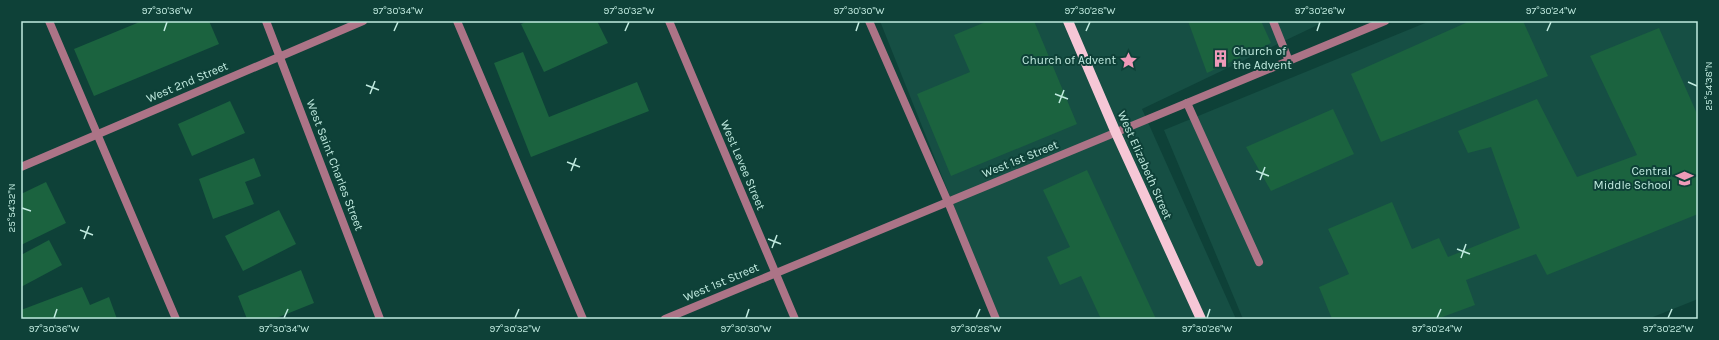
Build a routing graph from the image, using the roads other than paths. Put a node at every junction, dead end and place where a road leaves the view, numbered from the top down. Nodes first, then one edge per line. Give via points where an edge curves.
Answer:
1 (49, 21) edge
2 (266, 21) edge
3 (363, 21) edge
4 (457, 21) edge
5 (669, 21) edge
6 (869, 21) edge
7 (1068, 21) edge
8 (1273, 21) edge
9 (1385, 21) edge
10 (280, 55) junction
11 (1289, 61) junction
12 (1187, 103) junction
13 (1116, 133) junction
14 (97, 134) junction
15 (21, 167) edge
16 (948, 202) junction
17 (1259, 262) dead end
18 (776, 272) junction
19 (176, 319) edge
20 (380, 319) edge
21 (583, 319) edge
22 (665, 319) edge
23 (795, 319) edge
24 (996, 319) edge
25 (1201, 319) edge

1 - 14 street
2 - 10 street, West Saint Charles Street
3 - 10 street, West 2nd Street
4 - 21 street
5 - 18 street, West Levee Street
6 - 16 street
7 - 13 main road, West Elizabeth Street
8 - 11 street
9 - 11 street, West 1st Street
10 - 14 street, West 2nd Street
10 - 20 street, West Saint Charles Street
11 - 12 street, West 1st Street
12 - 13 street, West 1st Street
12 - 17 street
13 - 16 street, West 1st Street
13 - 25 main road, West Elizabeth Street
14 - 15 street, West 2nd Street
14 - 19 street
16 - 18 street, West 1st Street
16 - 24 street
18 - 22 street, West 1st Street
18 - 23 street, West Levee Street

